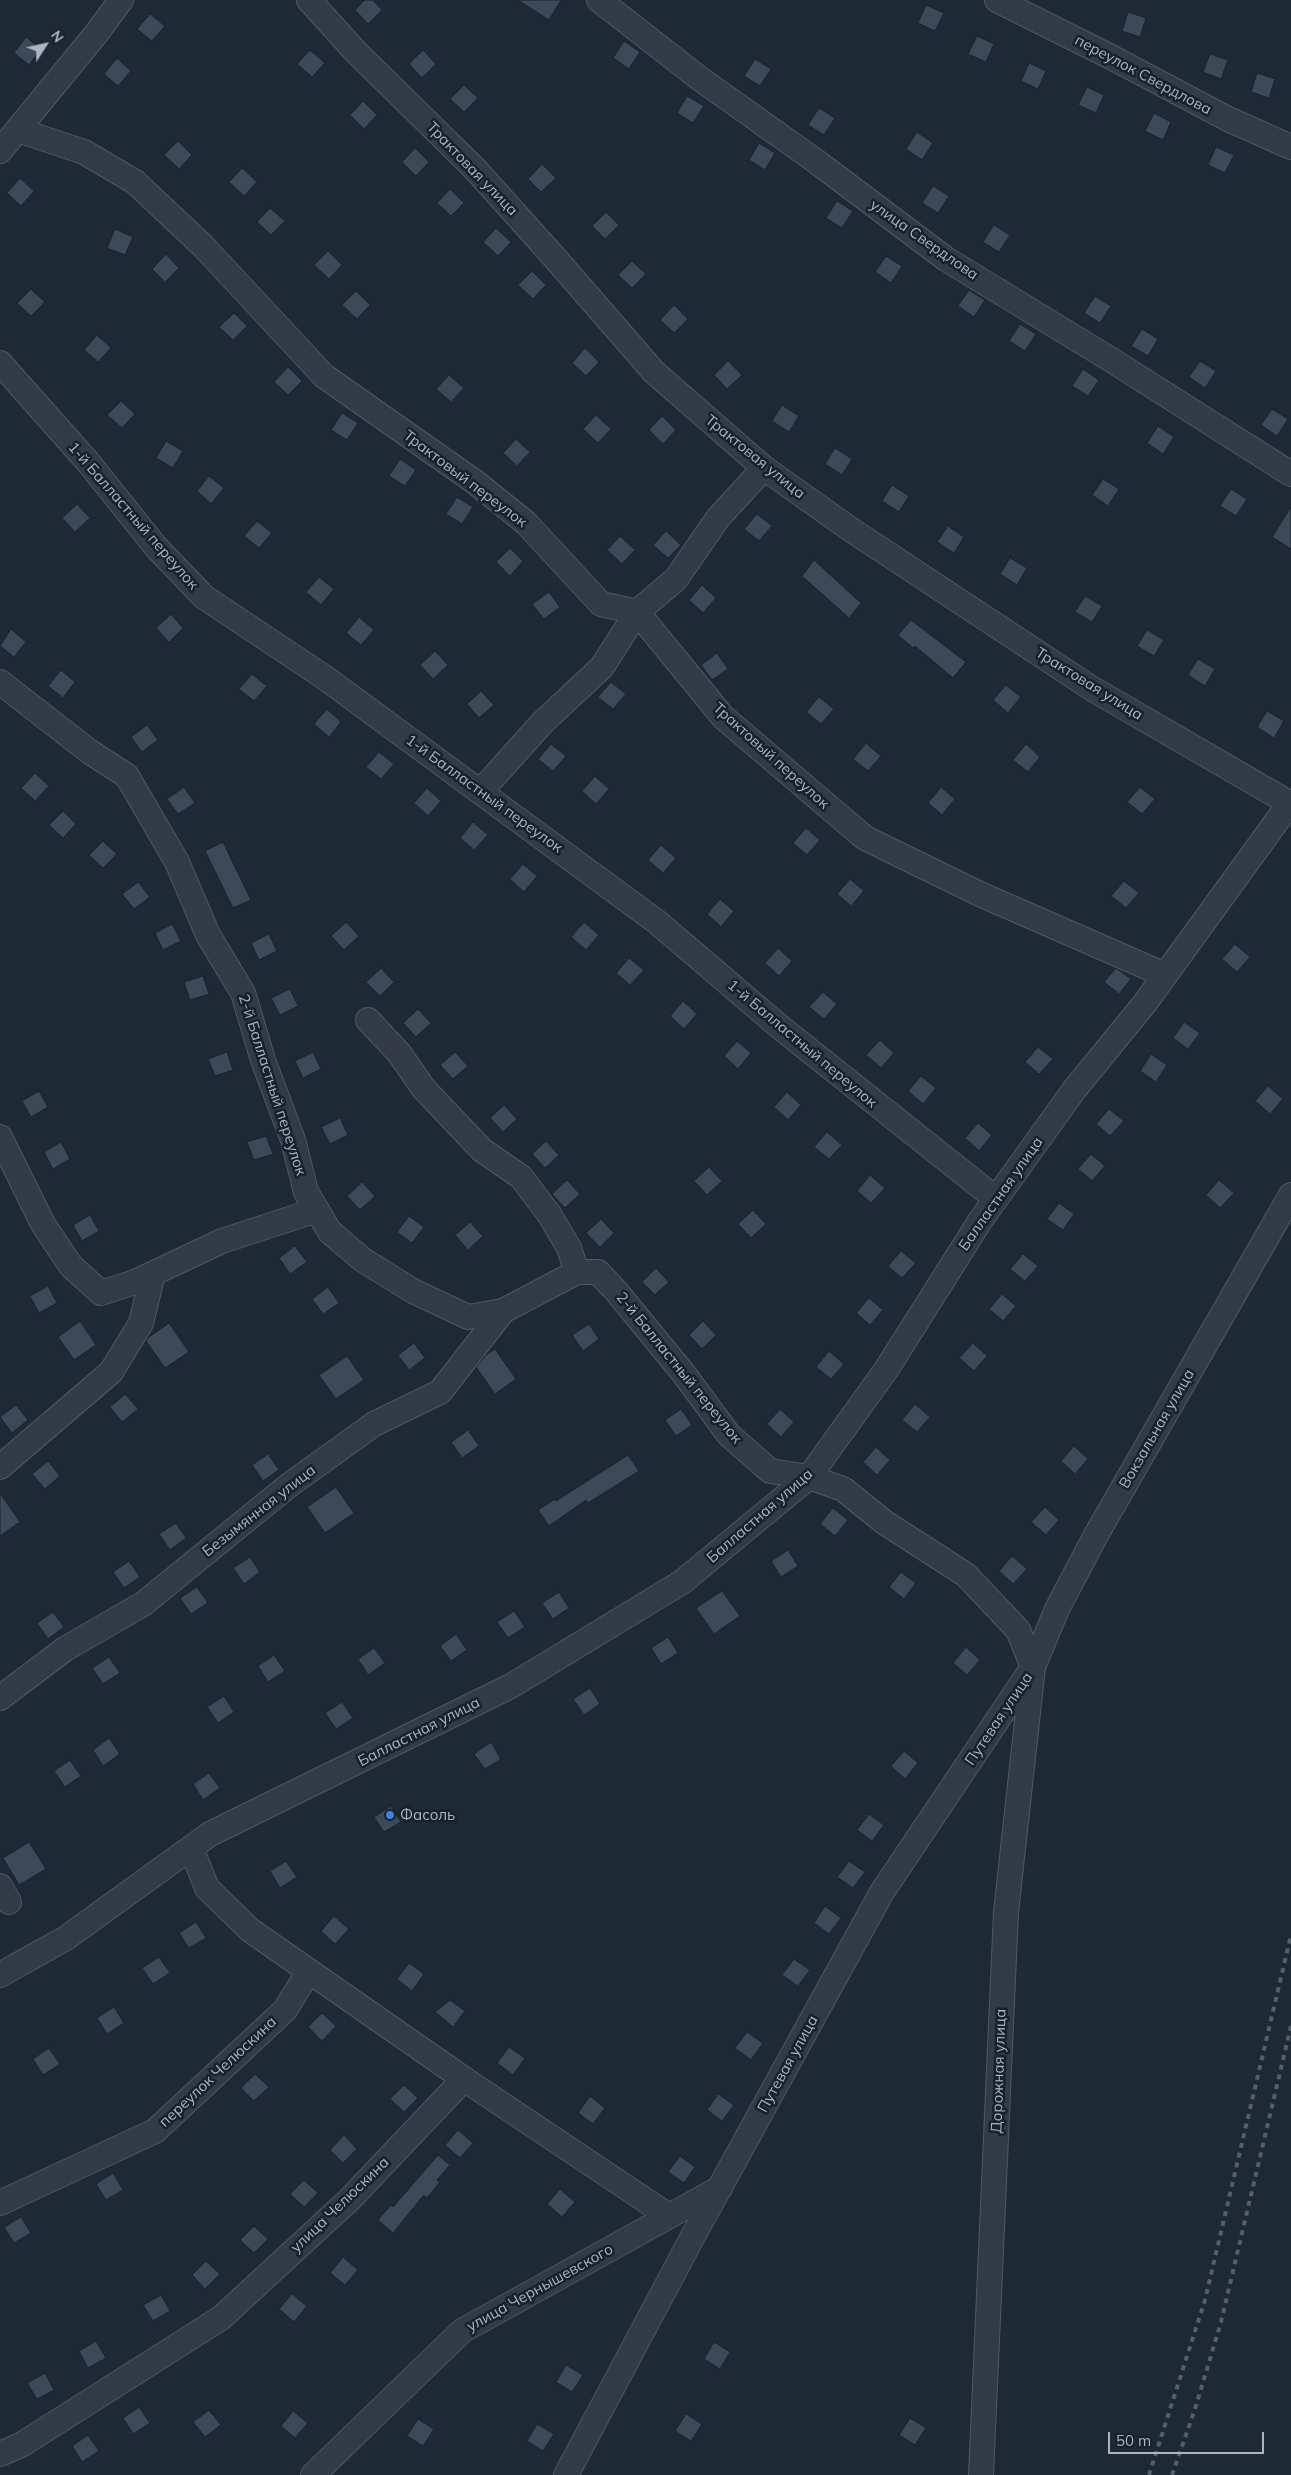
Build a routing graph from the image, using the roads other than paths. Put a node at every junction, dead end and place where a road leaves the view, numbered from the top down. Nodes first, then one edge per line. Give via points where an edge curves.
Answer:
1 (122, 0) edge
2 (309, 0) edge
3 (599, 0) edge
4 (997, 0) edge
5 (18, 130) junction
6 (1291, 147) edge
7 (0, 152) edge
8 (0, 363) edge
9 (764, 468) junction
10 (1291, 474) edge
11 (637, 612) junction
12 (0, 682) edge
13 (482, 792) junction
14 (1290, 803) edge
15 (1166, 974) junction
16 (368, 1020) dead end
17 (0, 1137) edge
18 (1291, 1195) edge
19 (996, 1199) junction
20 (317, 1210) junction
21 (577, 1272) junction
22 (153, 1274) junction
23 (503, 1311) junction
24 (0, 1467) edge
25 (810, 1477) junction
26 (1033, 1667) junction
27 (0, 1698) edge
28 (191, 1848) junction
29 (310, 1971) junction
30 (0, 1975) edge
31 (464, 2079) junction
32 (720, 2188) junction
33 (0, 2203) edge
34 (669, 2216) junction
35 (0, 2454) edge
36 (310, 2473) edge
37 (566, 2475) edge
38 (981, 2475) edge

1 - 5 street
2 - 9 street, Трактовая улица via 355,51 481,176 654,372
3 - 10 street, улица Свердлова via 699,78 946,259
4 - 6 street, переулок Свердлова via 1228,120
5 - 7 street
5 - 11 street, Трактовый переулок via 84,152 135,182 203,246 324,376 475,482 526,523 600,604
8 - 13 street, 1-й Балластный переулок via 88,462 156,547 204,597 324,677
9 - 11 street via 718,518 676,579
9 - 14 street, Трактовая улица via 1091,688
11 - 13 street via 602,667 543,722
11 - 15 street, Трактовый переулок via 723,717 865,838 982,895
12 - 20 street, 2-й Балластный переулок via 90,752 127,776 177,862 208,935 243,993 263,1060 293,1140 306,1192
13 - 19 street, 1-й Балластный переулок via 657,922 780,1028
14 - 15 street, Балластная улица
15 - 19 street, Балластная улица via 1074,1090
16 - 21 street via 399,1053 424,1089 482,1150 521,1176 569,1248
17 - 22 street via 42,1224 72,1266 101,1294
18 - 26 street, Вокзальная улица via 1096,1535 1057,1609
19 - 25 street, Балластная улица via 886,1370
20 - 22 street via 222,1241
20 - 23 street, 2-й Балластный переулок via 330,1232 363,1260 413,1291 468,1317
21 - 23 street, 2-й Балластный переулок
21 - 25 street, 2-й Балластный переулок via 598,1272 684,1374 729,1435 770,1471
22 - 24 street via 141,1322 111,1372
23 - 27 street, Безымянная улица via 440,1392 374,1424 288,1486 143,1604 65,1649
25 - 26 street via 843,1490 884,1522 966,1575 1018,1630
25 - 28 street, Балластная улица via 682,1582 511,1686 210,1834
26 - 32 street, Путевая улица via 882,1892
26 - 38 street, Дорожная улица via 1006,1912
28 - 29 street via 207,1888 250,1930
28 - 30 street, Балластная улица via 66,1938
29 - 31 street
29 - 33 street, переулок Челюскина via 285,2010 155,2131
31 - 34 street
31 - 35 street, улица Челюскина via 349,2200 220,2318 22,2445
32 - 34 street, улица Чернышевского
32 - 37 street, Путевая улица
34 - 36 street, улица Чернышевского via 462,2331

